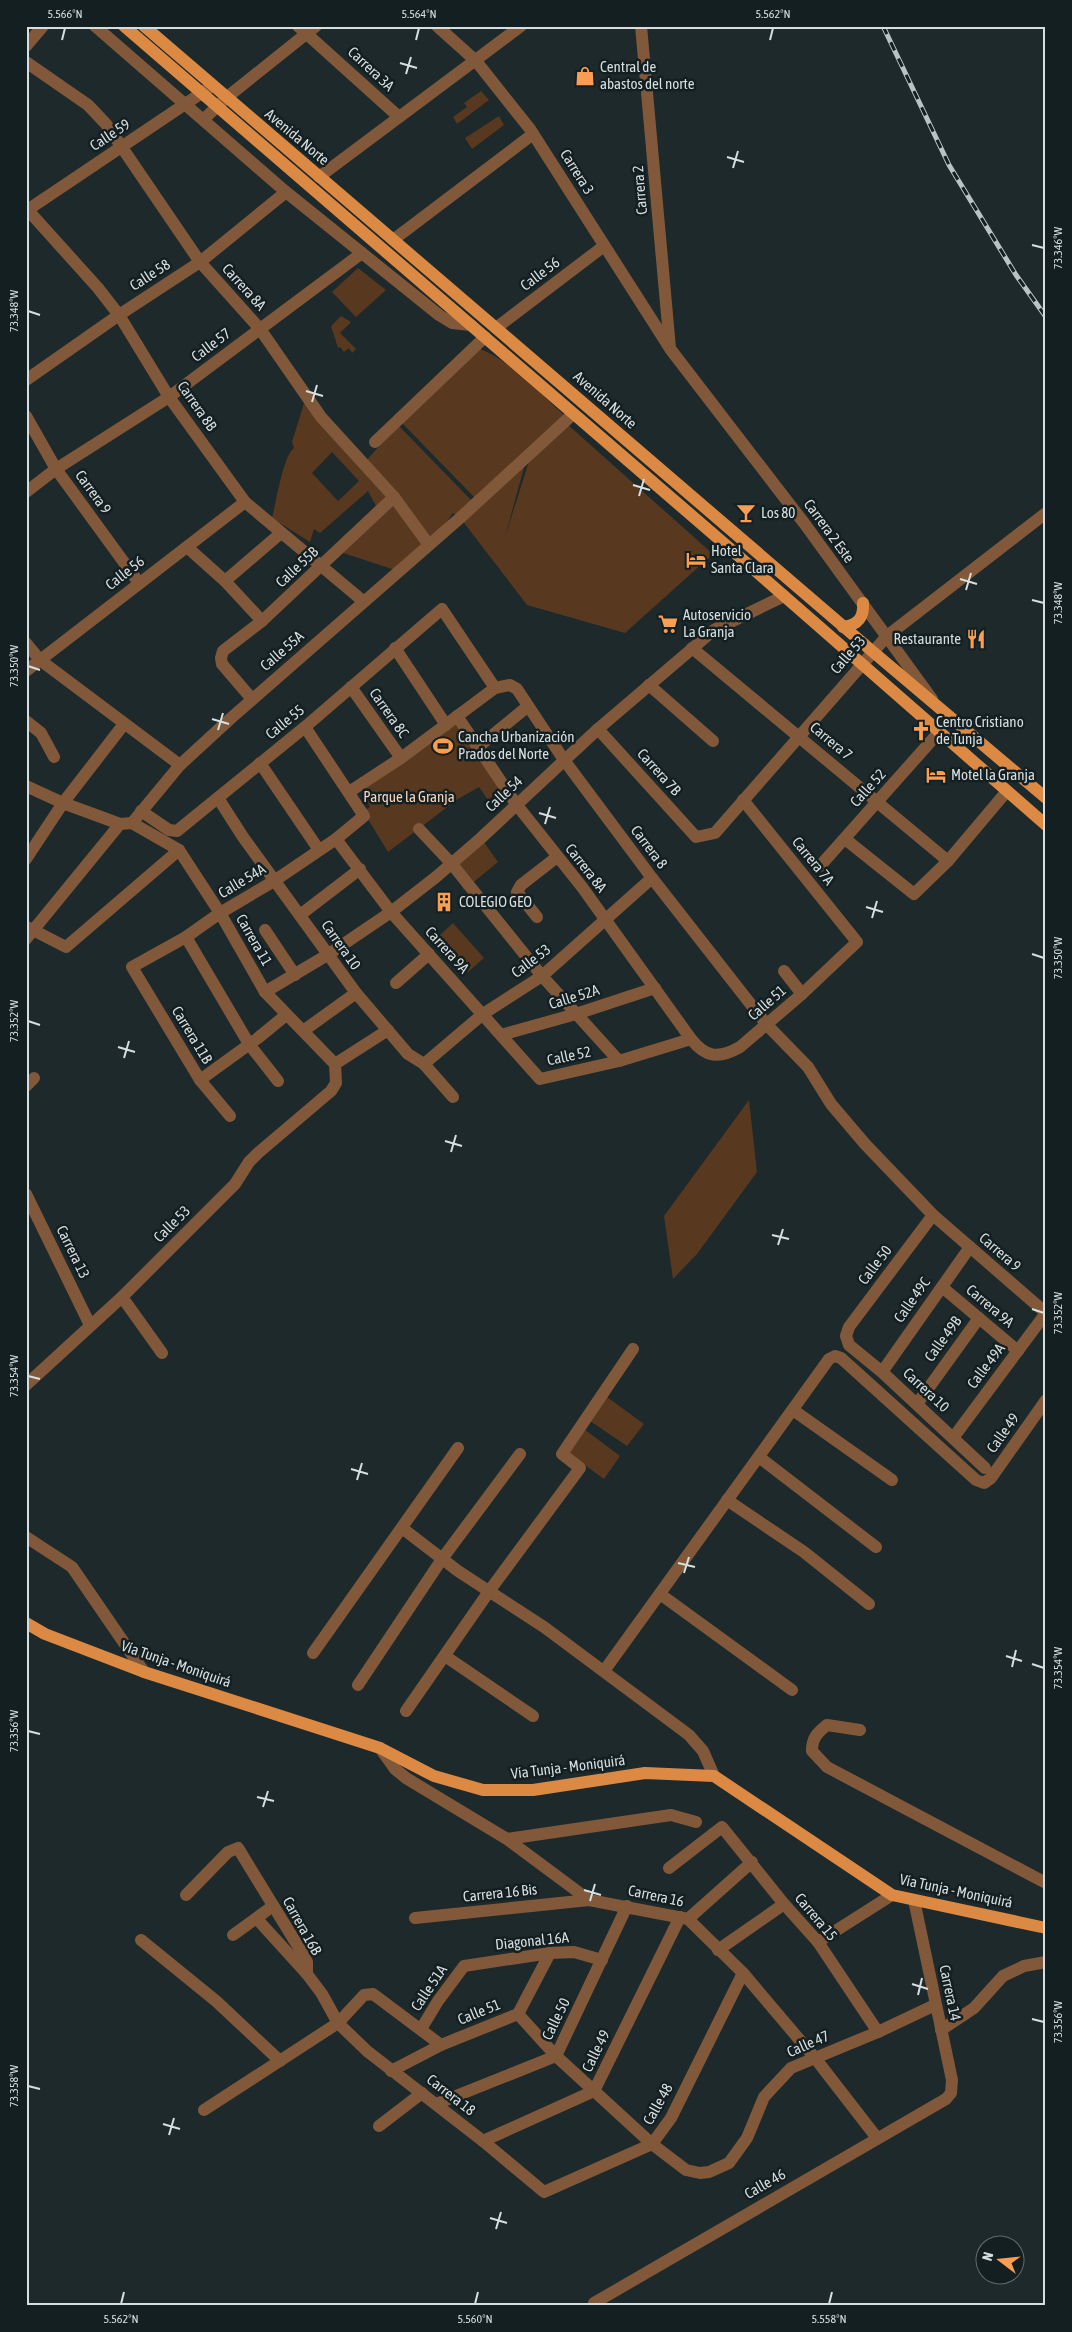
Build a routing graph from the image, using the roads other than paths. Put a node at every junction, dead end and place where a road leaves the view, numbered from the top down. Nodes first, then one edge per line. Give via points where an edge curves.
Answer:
1 (95, 26) edge
2 (124, 26) edge
3 (144, 26) edge
4 (436, 26) edge
5 (521, 26) edge
6 (641, 26) edge
7 (307, 28) edge
8 (36, 29) edge
9 (26, 46) edge
10 (476, 61) junction
11 (26, 62) edge
12 (207, 89) junction
13 (222, 102) junction
14 (186, 104) junction
15 (399, 118) junction
16 (204, 119) junction
17 (533, 134) junction
18 (123, 147) junction
19 (319, 177) junction
20 (286, 192) junction
21 (27, 210) edge
22 (393, 240) junction
23 (604, 246) junction
24 (362, 253) junction
25 (200, 262) junction
26 (119, 315) junction
27 (471, 325) junction
28 (496, 328) junction
29 (260, 329) junction
30 (485, 337) junction
31 (671, 350) junction
32 (26, 380) edge
33 (169, 397) junction
34 (572, 415) junction
35 (26, 416) edge
36 (375, 442) dead end
37 (56, 469) junction
38 (26, 492) edge
39 (394, 497) junction
40 (245, 502) junction
41 (1046, 513) edge
42 (281, 533) junction
43 (429, 545) junction
44 (187, 547) junction
45 (323, 566) junction
46 (225, 581) junction
47 (139, 583) junction
48 (784, 596) junction
49 (363, 601) junction
50 (862, 603) junction
51 (262, 621) junction
52 (843, 626) junction
53 (887, 636) junction
54 (26, 643) edge
55 (395, 648) junction
56 (692, 648) junction
57 (872, 651) junction
58 (40, 660) junction
59 (861, 665) junction
60 (26, 671) edge
61 (649, 685) junction
62 (351, 687) junction
63 (495, 688) junction
64 (252, 699) junction
65 (527, 706) junction
66 (940, 709) junction
67 (457, 716) junction
68 (26, 721) edge
69 (124, 724) junction
70 (446, 725) junction
71 (305, 727) junction
72 (598, 729) junction
73 (940, 731) junction
74 (798, 736) junction
75 (713, 741) dead end
76 (478, 747) junction
77 (54, 758) dead end
78 (401, 758) junction
79 (564, 760) junction
80 (260, 763) junction
81 (180, 765) junction
82 (26, 786) edge
83 (1007, 791) junction
84 (349, 792) junction
85 (218, 798) junction
86 (1046, 798) edge
87 (743, 800) junction
88 (877, 801) junction
89 (63, 803) junction
90 (516, 804) junction
91 (142, 811) junction
92 (126, 823) junction
93 (1046, 825) edge
94 (419, 829) dead end
95 (696, 837) joint
96 (336, 839) junction
97 (845, 839) junction
98 (179, 850) junction
99 (319, 850) junction
100 (557, 857) junction
101 (26, 859) edge
102 (948, 861) junction
103 (451, 863) junction
104 (820, 866) dead end
105 (360, 869) junction
106 (652, 878) junction
107 (274, 880) junction
108 (391, 912) junction
109 (220, 913) junction
110 (300, 915) junction
111 (537, 917) dead end
112 (605, 920) junction
113 (265, 930) dead end
114 (29, 931) edge
115 (186, 937) junction
116 (857, 942) joint
117 (329, 954) junction
118 (429, 954) junction
119 (132, 967) joint
120 (784, 972) dead end
121 (295, 975) junction
122 (542, 976) junction
123 (396, 983) dead end
124 (655, 988) junction
125 (265, 992) junction
126 (356, 993) junction
127 (802, 994) junction
128 (483, 1014) junction
129 (576, 1014) junction
130 (286, 1015) junction
131 (767, 1025) junction
132 (388, 1030) junction
133 (303, 1031) junction
134 (501, 1035) junction
135 (691, 1039) junction
136 (249, 1044) junction
137 (620, 1061) junction
138 (335, 1064) junction
139 (424, 1064) junction
140 (540, 1078) joint
141 (200, 1080) junction
142 (278, 1081) dead end
143 (453, 1097) dead end
144 (230, 1116) dead end
145 (26, 1194) edge
146 (933, 1215) junction
147 (970, 1247) junction
148 (942, 1286) junction
149 (122, 1297) junction
150 (1046, 1313) edge
151 (979, 1318) junction
152 (90, 1325) junction
153 (846, 1336) joint
154 (632, 1349) dead end
155 (1018, 1351) junction
156 (162, 1353) dead end
157 (882, 1372) junction
158 (26, 1385) edge
159 (1046, 1400) edge
160 (916, 1404) junction
161 (793, 1410) junction
162 (952, 1438) junction
163 (458, 1448) dead end
164 (520, 1454) dead end
165 (759, 1457) junction
166 (985, 1468) dead end
167 (892, 1480) dead end
168 (728, 1500) junction
169 (402, 1528) junction
170 (26, 1537) edge
171 (876, 1547) dead end
172 (442, 1559) junction
173 (490, 1590) junction
174 (660, 1594) junction
175 (869, 1604) dead end
176 (26, 1624) edge
177 (313, 1653) dead end
178 (445, 1656) junction
179 (604, 1671) junction
180 (144, 1672) junction
181 (358, 1685) dead end
182 (792, 1690) dead end
183 (406, 1711) dead end
184 (533, 1716) dead end
185 (860, 1730) dead end
186 (380, 1748) junction
187 (714, 1776) junction
188 (696, 1822) dead end
189 (507, 1839) junction
190 (752, 1862) junction
191 (669, 1868) dead end
192 (1046, 1883) edge
193 (186, 1895) dead end
194 (892, 1895) junction
195 (589, 1900) junction
196 (914, 1900) junction
197 (784, 1904) junction
198 (273, 1906) junction
199 (627, 1906) junction
200 (415, 1918) dead end
201 (684, 1918) junction
202 (257, 1920) junction
203 (1046, 1928) edge
204 (233, 1935) dead end
205 (141, 1940) dead end
206 (818, 1942) junction
207 (718, 1950) junction
208 (550, 1953) junction
209 (602, 1960) junction
210 (1046, 1962) edge
211 (464, 1966) joint
212 (743, 1973) junction
213 (307, 1974) junction
214 (935, 2004) junction
215 (518, 2014) junction
216 (338, 2023) junction
217 (422, 2030) junction
218 (941, 2030) junction
219 (878, 2032) junction
220 (441, 2045) junction
221 (556, 2056) junction
222 (815, 2058) junction
223 (280, 2061) junction
224 (392, 2071) junction
225 (594, 2091) junction
226 (422, 2092) junction
227 (951, 2093) joint
228 (436, 2104) junction
229 (204, 2110) dead end
230 (379, 2126) dead end
231 (877, 2138) junction
232 (483, 2141) junction
233 (652, 2144) junction
234 (544, 2192) joint
235 (594, 2303) dead end

1 - 14 street, Avenida Norte
2 - 12 main road, Avenida Norte
3 - 12 main road, Avenida Norte
4 - 10 street, Carrera 3
5 - 10 street
6 - 31 street, Carrera 2
7 - 13 street
7 - 15 street, Carrera 3A
8 - 9 street
10 - 15 street
10 - 17 street, Carrera 3
11 - 18 street, Carrera 8A via 88,105
12 - 13 main road, Avenida Norte
12 - 14 street, Calle 59
13 - 16 street
13 - 19 main road, Avenida Norte
13 - 27 main road, Avenida Norte
14 - 16 street, Avenida Norte
14 - 18 street, Calle 59
15 - 19 street
16 - 20 street, Avenida Norte
17 - 22 street
17 - 23 street, Carrera 3
18 - 21 street, Calle 59
18 - 25 street, Carrera 8A
19 - 22 main road, Avenida Norte
20 - 24 street, Avenida Norte
20 - 25 street, Calle 58
21 - 26 street, Carrera 8B
22 - 28 main road, Avenida Norte
23 - 28 street, Calle 56
23 - 31 street, Carrera 3
24 - 27 street, Avenida Norte via 439,315 452,323
24 - 29 street, Calle 57
25 - 26 street, Calle 58
25 - 29 street, Carrera 8A
26 - 32 street, Calle 58
26 - 33 street, Carrera 8B
27 - 30 main road, Avenida Norte
28 - 52 main road, Avenida Norte
29 - 33 street, Calle 57
29 - 39 street, Carrera 8A via 321,416
30 - 34 main road, Avenida Norte
30 - 36 street
31 - 50 street, Carrera 2 Este
33 - 37 street, Calle 57
33 - 40 street, Carrera 8B
34 - 43 street, Calle 55A
34 - 48 main road, Avenida Norte
35 - 37 street, Carrera 9
37 - 38 street, Calle 57
37 - 47 street, Carrera 9
39 - 43 street, Carrera 8A
39 - 45 street, Calle 55B
40 - 42 street, Carrera 8B
40 - 44 street, Calle 56
41 - 53 street, Calle 53
42 - 45 street, Carrera 8B
42 - 46 street
43 - 49 street, Calle 55A
44 - 46 street
44 - 47 street, Calle 56
45 - 49 street, Carrera 8B
45 - 51 street, Calle 55B
46 - 51 street
47 - 58 street, Calle 56
48 - 56 street, Calle 54 via 714,630
48 - 59 main road, Avenida Norte
49 - 64 street, Calle 55A
50 - 52 main road via 864,612 860,620 852,626
50 - 53 street, Carrera 2 Este
51 - 64 street, Calle 55B via 223,651 221,658 222,664
52 - 57 main road, Avenida Norte
53 - 57 street, Calle 53
53 - 66 street, Carrera 2 Este
54 - 58 street
55 - 62 street, Calle 55
55 - 63 street, Calle 55 via 442,609
55 - 70 street
56 - 61 street, Calle 54
56 - 74 street, Carrera 7
57 - 59 street, Calle 53
57 - 66 main road, Avenida Norte
58 - 60 street, Calle 56
58 - 69 street
59 - 73 main road, Avenida Norte
59 - 74 street, Calle 53
61 - 72 street, Calle 54
61 - 75 street
62 - 71 street, Calle 55
62 - 78 street, Carrera 8C
63 - 65 street, Carrera 8 via 510,685 517,689
63 - 67 street
64 - 81 street, Calle 55A
65 - 76 street
65 - 79 street, Carrera 8
66 - 86 main road, Avenida Norte
67 - 70 street
67 - 76 street, Carrera 8A
68 - 77 street via 41,733
69 - 81 street
69 - 89 street
70 - 78 street
71 - 80 street, Calle 55
71 - 84 street
72 - 79 street, Calle 54
72 - 95 street, Carrera 7B
73 - 83 main road, Avenida Norte
73 - 88 street, Calle 52
74 - 87 street, Calle 53
74 - 88 street, Carrera 7
76 - 90 street, Carrera 8A
78 - 84 street
79 - 90 street, Calle 54
79 - 106 street, Carrera 8
80 - 85 street, Calle 55
80 - 99 street
81 - 91 street, Calle 55A
82 - 89 street, Carrera 11
83 - 93 main road, Avenida Norte
83 - 102 street
84 - 96 street, Calle 54A via 364,816
85 - 91 street, Calle 55 via 176,831 169,830
85 - 107 street, Carrera 10
87 - 95 street, Calle 53 via 715,833
87 - 116 street, Carrera 7A
88 - 97 street, Calle 52
88 - 102 street, Carrera 7
89 - 92 street, Carrera 11
89 - 101 street
90 - 100 street, Carrera 8A
90 - 103 street, Calle 54
91 - 92 street, Calle 55A
92 - 98 street, Carrera 11
92 - 114 street, Calle 55A
94 - 103 street
96 - 99 street, Calle 54A
96 - 105 street, Carrera 9A
97 - 102 street via 914,894
97 - 104 street, Calle 52
98 - 109 street, Carrera 11
98 - 114 street via 66,947
99 - 107 street, Calle 54A
100 - 111 street via 520,885 517,892
100 - 112 street, Carrera 8A
103 - 108 street, Calle 54
103 - 122 street
105 - 108 street, Carrera 9A
105 - 110 street
106 - 112 street, Calle 53
106 - 131 street, Carrera 8
107 - 109 street, Calle 54A
107 - 110 street, Carrera 10
108 - 117 street, Calle 54
108 - 118 street, Carrera 9A
109 - 115 street, Calle 54A
109 - 125 street, Carrera 11
110 - 117 street, Carrera 10
112 - 122 street, Calle 53
112 - 124 street, Carrera 8A
113 - 121 street
115 - 119 street, Calle 54A
115 - 136 street
116 - 127 street, Calle 51
117 - 121 street, Calle 54
117 - 126 street, Carrera 10
118 - 123 street
118 - 128 street, Carrera 9A
119 - 141 street, Carrera 11B
120 - 127 street
121 - 125 street, Calle 54
122 - 128 street, Calle 53
122 - 129 street
124 - 129 street, Calle 52A
124 - 135 street, Carrera 8A
125 - 130 street, Carrera 11
126 - 132 street, Carrera 10
126 - 133 street
127 - 131 street, Calle 51
128 - 134 street, Carrera 9A
128 - 139 street, Calle 53
129 - 134 street, Calle 52A
129 - 137 street
130 - 133 street, Carrera 11
130 - 136 street
131 - 135 street, Calle 51 via 729,1053 713,1055 700,1050
131 - 146 street, Carrera 8 via 808,1067 831,1104 865,1144
132 - 138 street
132 - 139 street, Carrera 10 via 412,1058
133 - 138 street, Carrera 11
134 - 140 street, Carrera 9A
135 - 137 street, Calle 52
136 - 141 street
136 - 142 street
137 - 140 street, Calle 52
138 - 149 street, Calle 53 via 336,1083 326,1096 258,1153 234,1184
139 - 143 street, Carrera 10
141 - 144 street, Carrera 11B
145 - 152 street, Carrera 13
146 - 147 street, Carrera 9
146 - 153 street, Calle 50
147 - 148 street, Calle 49C
147 - 150 street, Carrera 9
148 - 151 street, Carrera 9A
148 - 157 street, Calle 49C
149 - 152 street, Calle 53
149 - 156 street
150 - 155 street, Calle 49A
151 - 155 street, Carrera 9A
151 - 160 street, Calle 49B
152 - 158 street, Calle 53
153 - 157 street, Carrera 10 via 849,1345
154 - 173 street via 562,1454 580,1468
155 - 162 street, Calle 49A
157 - 160 street, Carrera 10
159 - 161 street, Calle 49 via 991,1478 984,1483 976,1480 841,1358 829,1359
160 - 162 street, Carrera 10
161 - 165 street
161 - 167 street
162 - 166 street, Carrera 10
163 - 169 street
164 - 172 street
165 - 168 street
165 - 171 street
168 - 174 street
168 - 175 street via 804,1552
169 - 172 street
169 - 177 street
170 - 180 street via 72,1567
172 - 173 street
172 - 181 street
173 - 178 street
173 - 179 street
174 - 179 street
174 - 182 street
176 - 180 main road, Vía Tunja - Moniquirá
178 - 183 street
178 - 184 street
179 - 187 street via 694,1739
180 - 186 main road, Vía Tunja - Moniquirá
185 - 192 street via 827,1725 817,1733 812,1751 827,1767
186 - 187 main road, Vía Tunja - Moniquirá via 434,1776 484,1790 533,1790 645,1773
186 - 189 street, Carrera 16 via 406,1778
187 - 194 main road, Vía Tunja - Moniquirá
188 - 189 street via 671,1815
189 - 195 street, Carrera 16
190 - 191 street, Carrera 15 via 722,1827
190 - 197 street, Carrera 15
190 - 201 street, Calle 49
193 - 198 street, Carrera 16B via 233,1849 239,1850
194 - 196 main road, Vía Tunja - Moniquirá
194 - 206 street
195 - 199 street, Carrera 16
195 - 200 street, Carrera 16 Bis
196 - 203 main road, Vía Tunja - Moniquirá
196 - 214 street, Carrera 14
197 - 206 street, Carrera 15
197 - 207 street
198 - 202 street
198 - 213 street, Carrera 16B via 307,1962
199 - 201 street, Carrera 16
199 - 209 street, Calle 50
201 - 207 street, Carrera 16
201 - 225 street, Calle 49
202 - 204 street
202 - 213 street
205 - 223 street via 216,2001
206 - 219 street, Carrera 15
207 - 212 street, Carrera 16
208 - 209 street, Diagonal 16A via 574,1952
208 - 211 street, Diagonal 16A
208 - 215 street, Calle 51
209 - 221 street, Calle 50
210 - 218 street via 1024,1966 1003,1976 974,2008
211 - 217 street, Calle 51A via 438,2001
212 - 222 street, Carrera 16
212 - 233 street, Calle 48 via 671,2118
213 - 216 street, Carrera 16B
214 - 218 street, Carrera 14
214 - 219 street, Calle 47
215 - 220 street, Calle 51
215 - 221 street
216 - 217 street via 369,1993
216 - 223 street
216 - 224 street, Carrera 18
217 - 220 street
218 - 227 street, Carrera 14 via 952,2080
219 - 222 street, Calle 47
220 - 224 street, Calle 51
221 - 225 street
221 - 228 street, Calle 50
222 - 231 street, Carrera 16
222 - 233 street, Calle 47 via 791,2068 764,2097 747,2138 730,2163 709,2172 686,2170
223 - 229 street
224 - 226 street, Carrera 18
225 - 232 street, Calle 49
225 - 233 street
226 - 228 street, Carrera 18
226 - 230 street
227 - 231 street, Calle 46 via 943,2103
228 - 232 street, Carrera 18
231 - 235 street, Calle 46
232 - 234 street, Carrera 18
233 - 234 street, Calle 48

